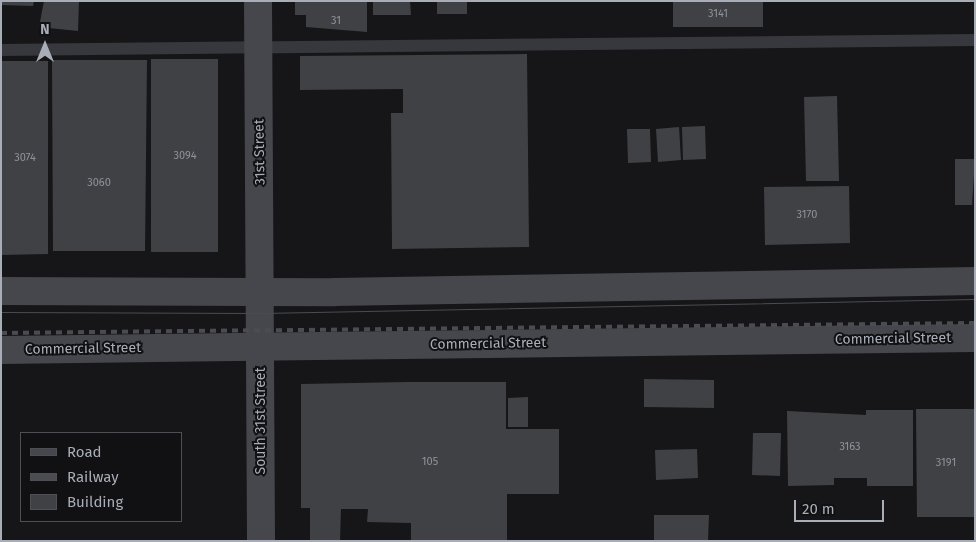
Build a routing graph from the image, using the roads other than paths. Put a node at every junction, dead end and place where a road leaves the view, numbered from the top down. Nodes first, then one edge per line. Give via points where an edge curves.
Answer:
1 (258, 1) edge
2 (975, 40) edge
3 (258, 48) junction
4 (1, 50) edge
5 (975, 281) edge
6 (1, 291) edge
7 (262, 296) junction
8 (975, 338) edge
9 (261, 347) junction
10 (1, 350) edge
11 (261, 541) edge

1 - 3 main road, 31st Street
2 - 3 lane
3 - 4 lane
3 - 7 main road, 31st Street
5 - 7 main road
6 - 7 main road
7 - 9 main road, South 31st Street
8 - 9 main road, Commercial Street
9 - 10 main road, Commercial Street
9 - 11 main road, South 31st Street

